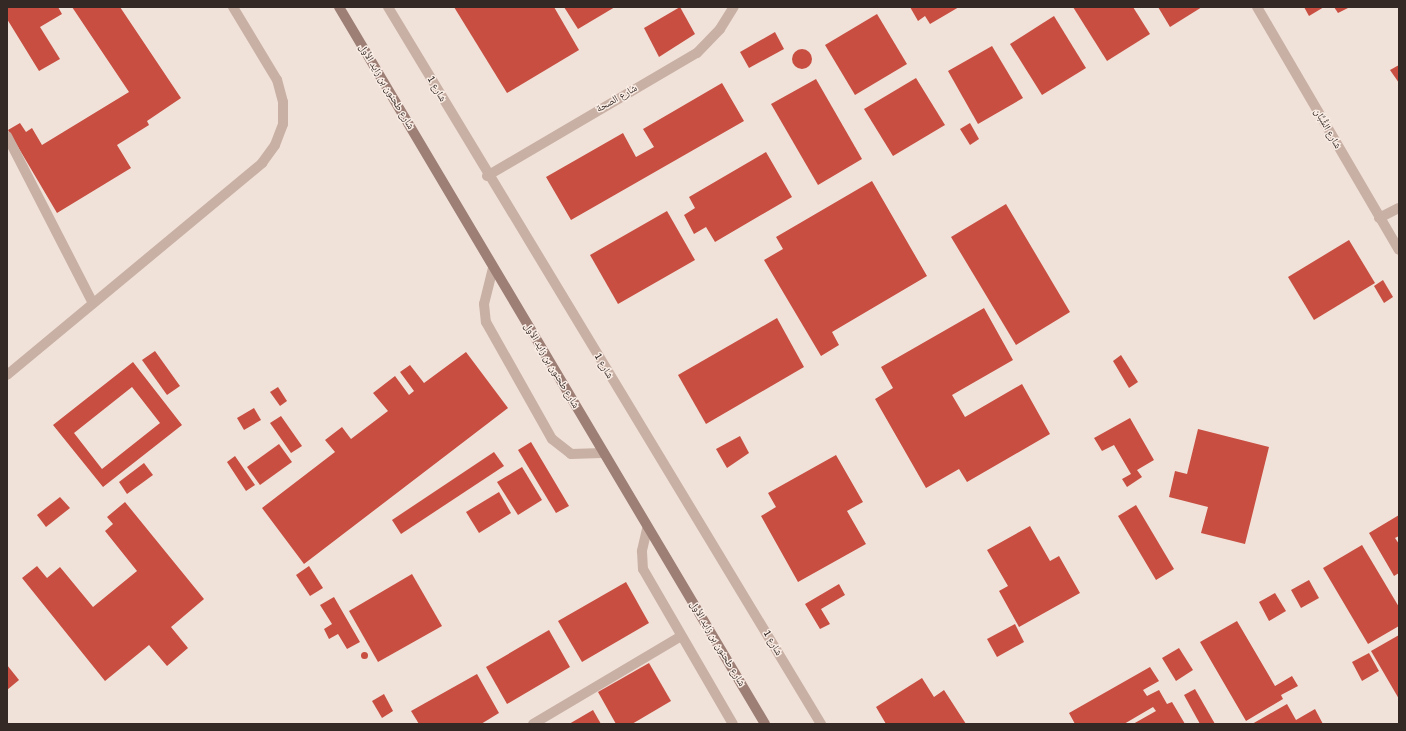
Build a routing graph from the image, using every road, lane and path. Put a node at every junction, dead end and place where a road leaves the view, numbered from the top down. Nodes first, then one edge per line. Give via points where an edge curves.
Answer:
1 (233, 7) edge
2 (338, 7) edge
3 (388, 7) edge
4 (734, 7) edge
5 (1257, 7) edge
6 (7, 136) edge
7 (487, 176) junction
8 (1399, 208) edge
9 (1379, 218) junction
10 (1399, 250) edge
11 (493, 268) junction
12 (93, 303) junction
13 (7, 375) edge
14 (602, 452) junction
15 (647, 529) junction
16 (681, 636) junction
17 (533, 724) edge
18 (733, 724) edge
19 (765, 724) edge
20 (821, 724) edge

1 - 12 street via 277,80 283,102 283,124 275,145 262,163
2 - 11 street, شارع طحنون بن زايد الأول
3 - 7 street, شارع 1
4 - 7 street, شارع الصحة via 720,29 697,53
5 - 9 street, شارع الشُّبَّان
6 - 12 street
7 - 20 street, شارع 1
8 - 9 street
9 - 10 street, شارع الشُّبَّان
11 - 14 street, شارع طحنون بن زايد الأول
11 - 14 street via 484,304 486,322 552,439 572,454
12 - 13 street
14 - 15 street, شارع طحنون بن زايد الأول
15 - 16 street via 642,551 643,569
15 - 19 street, شارع طحنون بن زايد الأول
16 - 17 street
16 - 18 street

